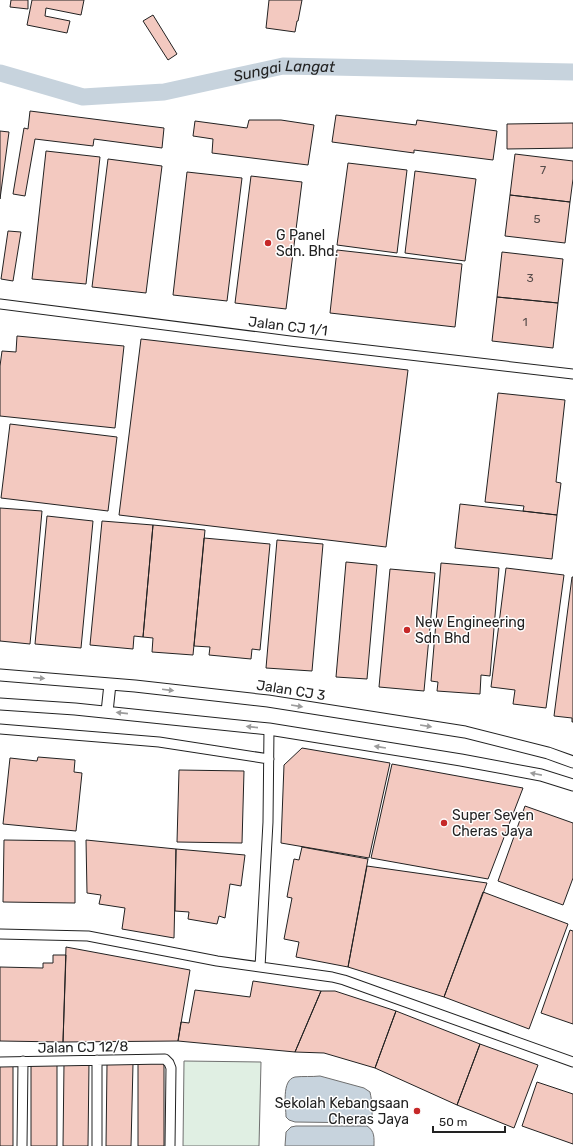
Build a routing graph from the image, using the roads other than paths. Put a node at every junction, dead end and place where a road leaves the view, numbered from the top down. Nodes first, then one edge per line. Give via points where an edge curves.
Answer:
1 (0, 304) edge
2 (573, 374) edge
3 (0, 675) edge
4 (110, 684) junction
5 (0, 704) edge
6 (107, 712) junction
7 (0, 729) edge
8 (269, 729) junction
9 (269, 759) junction
10 (573, 762) edge
11 (573, 785) edge
12 (0, 934) edge
13 (260, 967) junction
14 (97, 1060) junction
15 (0, 1062) edge
16 (23, 1062) junction
17 (573, 1062) edge
18 (22, 1146) edge
19 (96, 1146) edge
20 (170, 1146) edge

1 - 2 street, Jalan CJ 1/1
3 -> 4 street, Jalan CJ 3
4 - 6 street
4 -> 10 street, Jalan CJ 3 via 268,702 465,732
5 - 6 street
8 -> 6 street
7 - 9 street via 159,742
8 - 9 street
11 -> 8 street via 541,775 461,760
9 - 13 street
12 - 13 street via 88,936
13 - 17 street via 344,980
14 - 16 street, Jalan CJ 12/8
14 - 19 street
14 - 20 street, Jalan CJ 12/8 via 166,1059 171,1068
15 - 16 street, Jalan CJ 12/8
16 - 18 street

